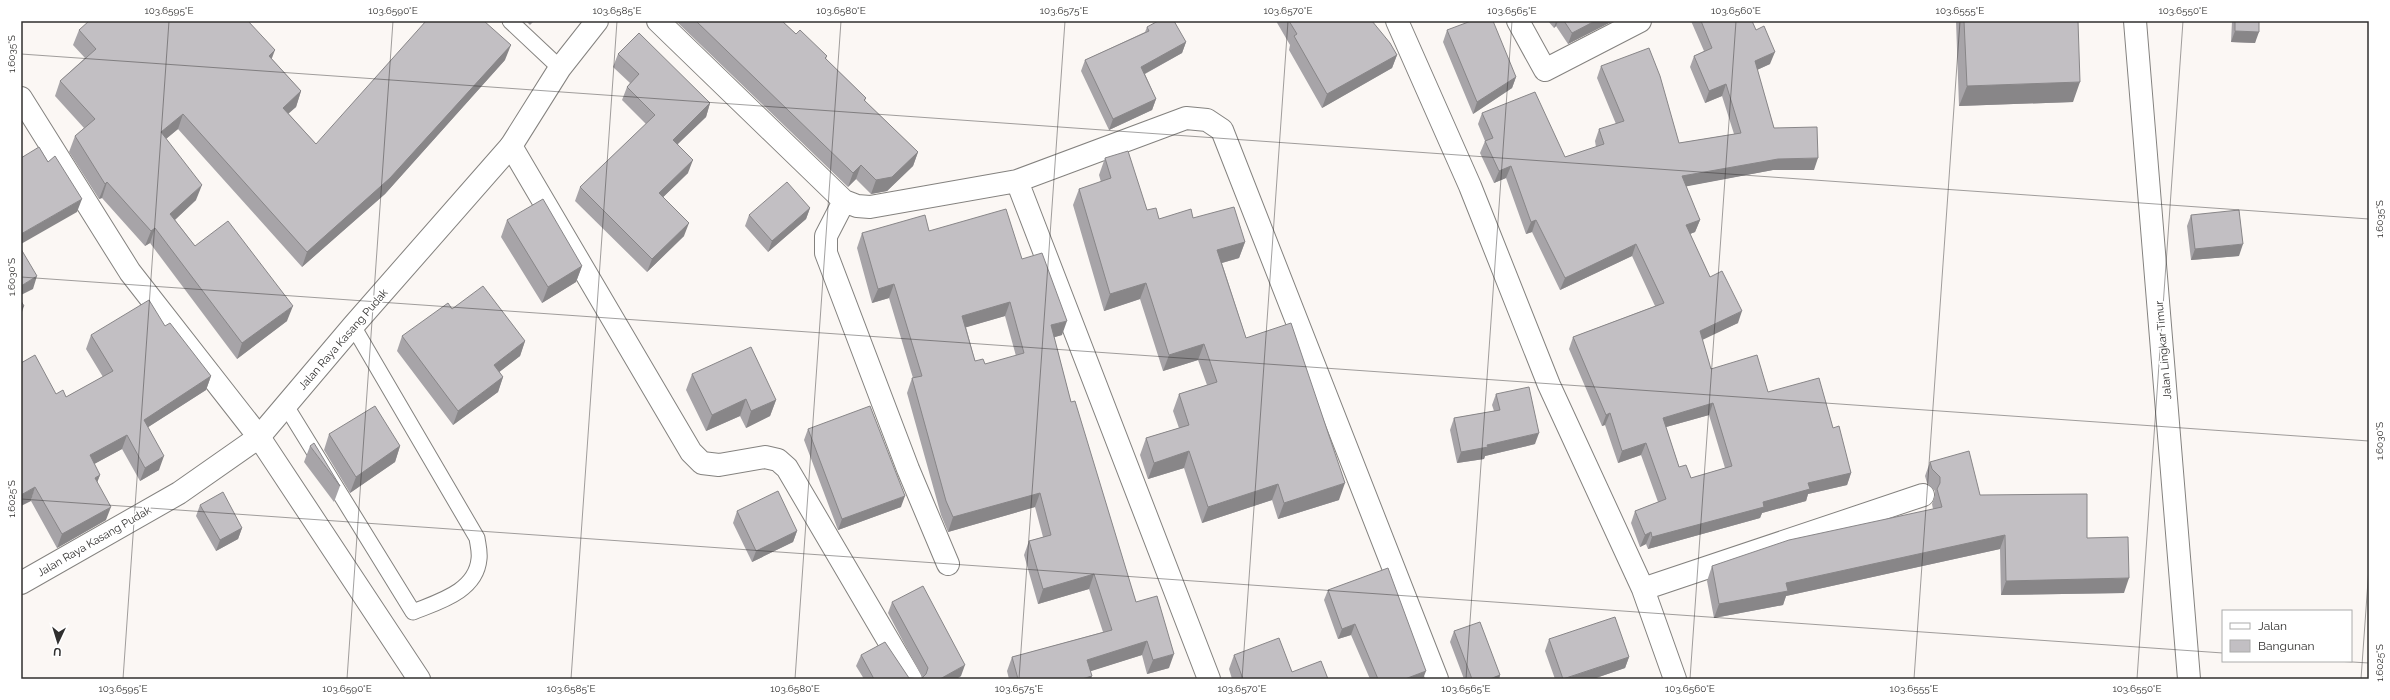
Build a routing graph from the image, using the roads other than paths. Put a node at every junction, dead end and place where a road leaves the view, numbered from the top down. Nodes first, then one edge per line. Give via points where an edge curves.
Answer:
1 (510, 21) edge
2 (597, 21) edge
3 (658, 21) edge
4 (1398, 21) edge
5 (1518, 21) edge
6 (1640, 21) edge
7 (2135, 21) edge
8 (560, 68) junction
9 (21, 98) edge
10 (511, 146) junction
11 (1018, 182) junction
12 (844, 201) junction
13 (353, 326) junction
14 (286, 406) junction
15 (259, 437) junction
16 (1923, 495) dead end
17 (948, 564) dead end
18 (21, 583) edge
19 (1643, 590) junction
20 (419, 679) edge
21 (911, 679) edge
22 (1208, 679) edge
23 (1437, 679) edge
24 (1675, 679) edge
25 (2189, 679) edge

1 - 8 lane
2 - 8 main road, Jalan Raya Kasang Pudak
3 - 12 main road
4 - 19 main road via 1470,186 1549,385
5 - 6 main road via 1545,70
7 - 25 main road, Jalan Lingkar Timur
8 - 10 main road, Jalan Raya Kasang Pudak
9 - 15 main road via 130,272
10 - 13 main road, Jalan Raya Kasang Pudak
10 - 21 main road via 691,452 702,463 719,465 765,457 778,460 787,468
11 - 12 main road via 870,207
11 - 22 main road
11 - 23 main road via 1186,118 1207,120 1222,130
12 - 17 main road via 826,236 826,253 908,469
13 - 14 main road, Jalan Raya Kasang Pudak
13 - 14 lane via 477,538 479,560 472,578 459,592 413,612
14 - 15 main road, Jalan Raya Kasang Pudak
15 - 18 main road, Jalan Raya Kasang Pudak via 179,493
15 - 20 main road
16 - 19 main road
19 - 24 main road

